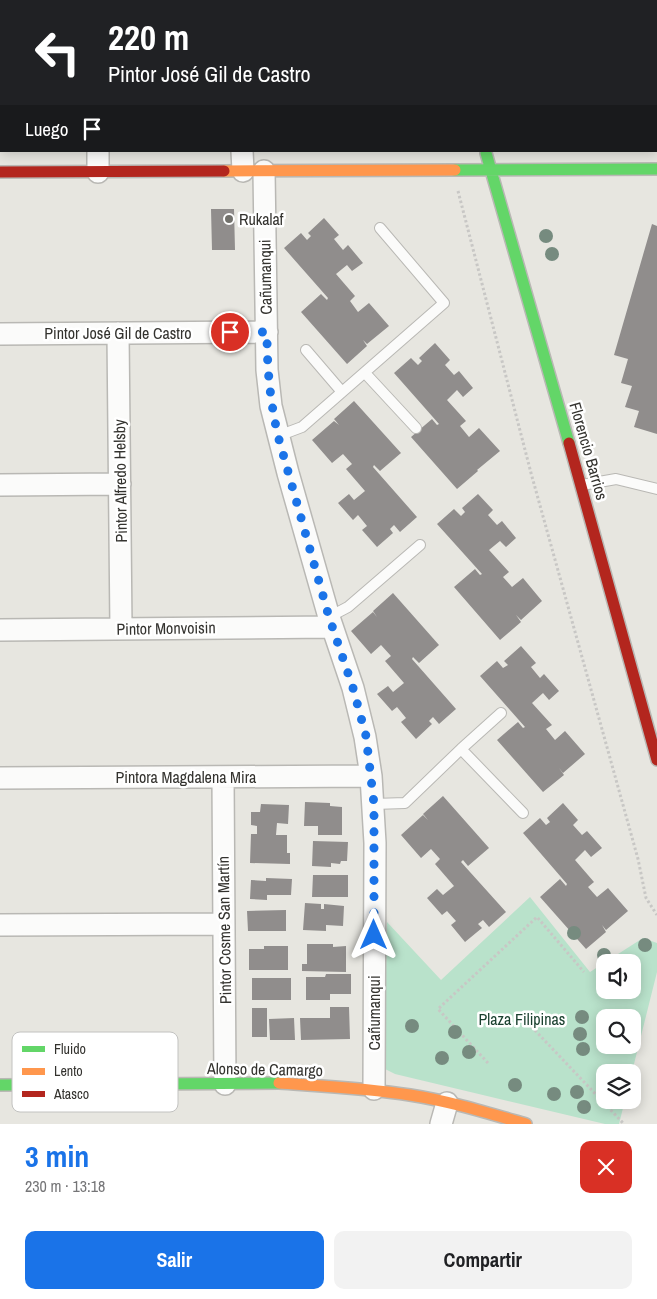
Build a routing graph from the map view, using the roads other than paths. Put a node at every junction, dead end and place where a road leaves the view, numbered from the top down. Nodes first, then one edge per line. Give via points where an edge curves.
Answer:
1 (485, 152) edge
2 (242, 161) edge
3 (98, 162) edge
4 (657, 168) edge
5 (490, 169) junction
6 (264, 171) junction
7 (0, 172) edge
8 (380, 228) dead end
9 (267, 332) junction
10 (118, 333) junction
11 (0, 334) edge
12 (306, 350) dead end
13 (365, 373) junction
14 (342, 392) junction
15 (416, 428) dead end
16 (278, 436) junction
17 (120, 484) junction
18 (0, 485) edge
19 (582, 485) junction
20 (657, 489) edge
21 (420, 545) dead end
22 (331, 622) junction
23 (121, 629) junction
24 (0, 630) edge
25 (501, 713) dead end
26 (461, 749) junction
27 (657, 760) edge
28 (371, 776) junction
29 (223, 777) junction
30 (0, 778) edge
31 (374, 804) junction
32 (522, 813) dead end
33 (224, 924) junction
34 (0, 926) edge
35 (178, 1084) edge
36 (226, 1084) junction
37 (374, 1090) junction
38 (448, 1103) junction
39 (441, 1124) edge
40 (526, 1124) edge

1 - 5 main road, Florencio Barrios
2 - 3 main road
2 - 6 main road
3 - 7 main road
4 - 5 main road
5 - 6 main road
5 - 19 main road, Florencio Barrios
6 - 9 street, Cañumanqui
8 - 13 lane via 444,303
9 - 10 street, Pintor José Gil de Castro
9 - 16 street, Cañumanqui via 268,379
10 - 11 street, Pintor José Gil de Castro
10 - 17 street, Pintor Alfredo Helsby
12 - 14 lane
13 - 14 lane
13 - 15 lane
14 - 16 lane via 302,427
16 - 22 street, Cañumanqui
17 - 18 street
17 - 23 street, Pintor Alfredo Helsby
19 - 20 lane via 616,479
19 - 27 main road, Florencio Barrios
21 - 22 lane
22 - 23 street, Pintor Monvoisin
22 - 28 street, Cañumanqui via 366,736
23 - 24 street, Pintor Monvoisin
25 - 26 lane
26 - 31 lane via 405,804
26 - 32 lane
28 - 29 street, Pintora Magdalena Mira
28 - 31 street, Cañumanqui
29 - 30 street, Pintora Magdalena Mira
29 - 33 street, Pintor Cosme San Martín
31 - 37 street, Cañumanqui
33 - 34 street
33 - 36 street, Pintor Cosme San Martín
35 - 36 main road, Alonso de Camargo
36 - 37 main road, Alonso de Camargo
37 - 38 main road, Alonso de Camargo
38 - 39 street
38 - 40 main road, Alonso de Camargo

